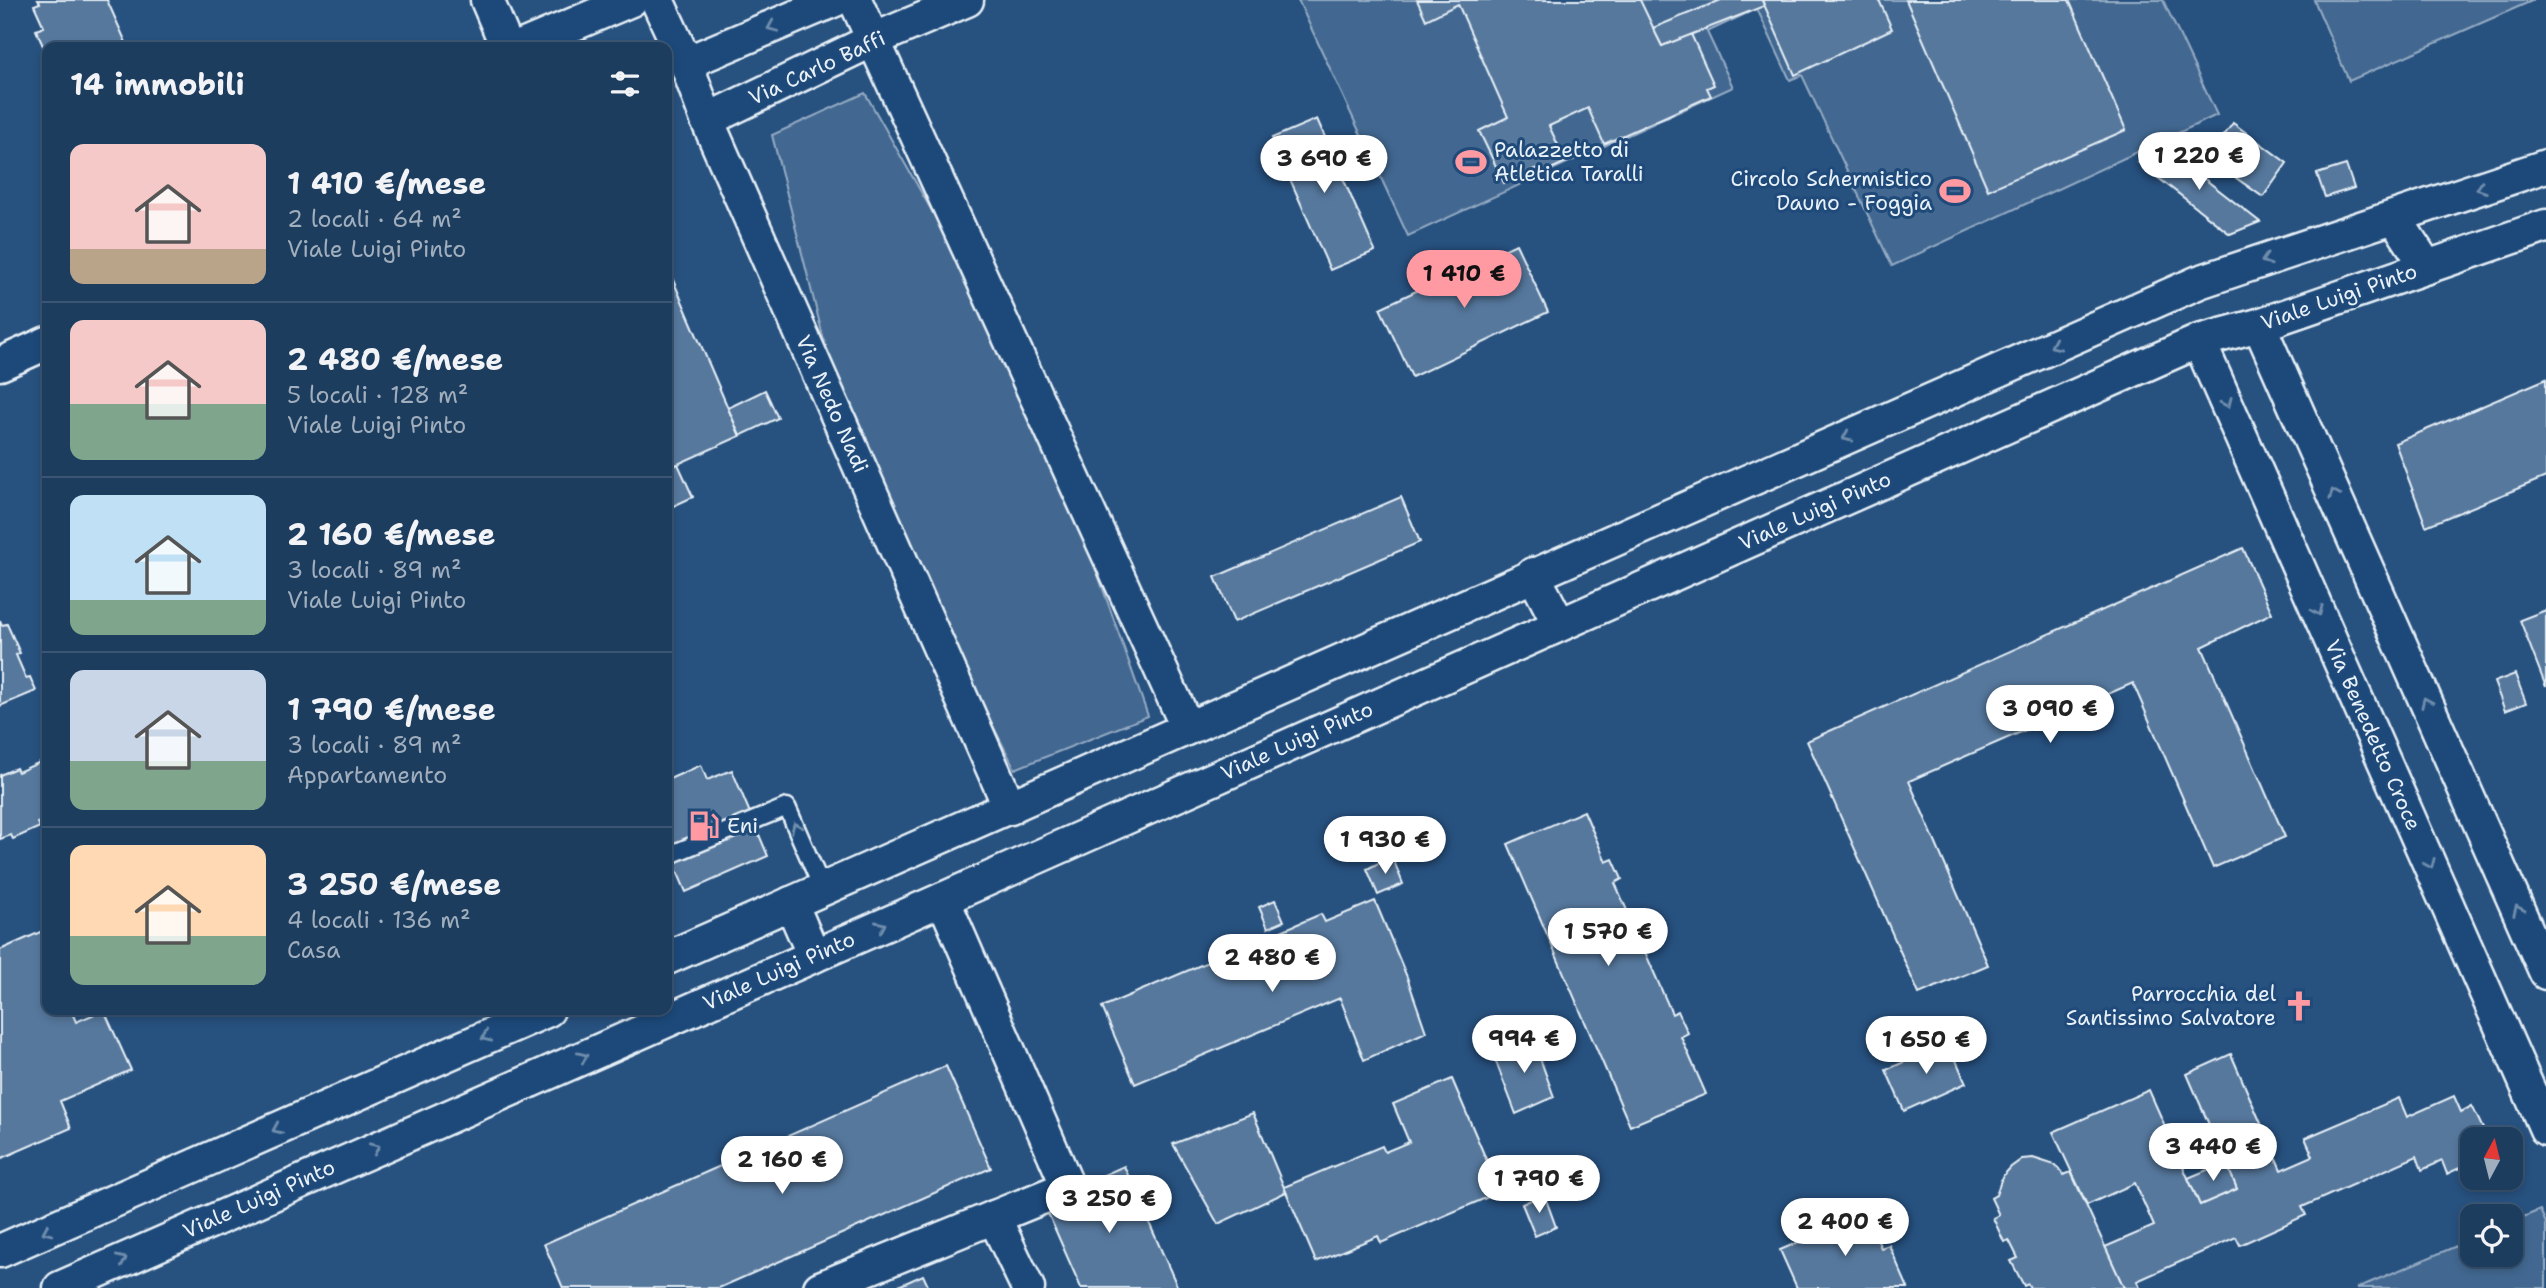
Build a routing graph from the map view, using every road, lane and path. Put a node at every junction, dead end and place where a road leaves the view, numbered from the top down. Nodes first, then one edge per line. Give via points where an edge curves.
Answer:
1 (486, 0) edge
2 (631, 0) edge
3 (657, 0) edge
4 (835, 0) edge
5 (855, 0) edge
6 (967, 0) edge
7 (873, 40) junction
8 (505, 42) edge
9 (532, 42) edge
10 (686, 63) junction
11 (706, 121) junction
12 (2546, 166) edge
13 (2395, 218) junction
14 (2546, 226) edge
15 (2427, 267) junction
16 (2259, 325) junction
17 (2199, 341) junction
18 (42, 345) edge
19 (0, 364) edge
20 (1533, 574) junction
21 (1559, 624) junction
22 (1187, 727) junction
23 (1010, 808) junction
24 (672, 854) edge
25 (823, 890) junction
26 (943, 899) junction
27 (791, 903) junction
28 (672, 956) edge
29 (814, 956) junction
30 (2546, 973) edge
31 (537, 1015) edge
32 (2546, 1129) edge
33 (994, 1217) junction
34 (0, 1251) edge
35 (60, 1288) edge
36 (820, 1288) edge
37 (1028, 1288) edge

1 - 8 street
2 - 9 street
3 - 10 street, Via Nedo Nadi
4 -> 10 street
5 - 7 street
6 - 7 street, Via Carlo Baffi
7 - 11 street, Via Carlo Baffi
7 - 22 street
10 - 11 street, Via Nedo Nadi
11 - 23 street, Via Nedo Nadi
12 -> 13 street
13 - 15 street
13 -> 20 street via 2199,282
14 - 15 street, Viale Luigi Pinto
15 - 16 street, Viale Luigi Pinto
16 - 17 street, Viale Luigi Pinto
30 -> 16 street
17 - 21 street, Viale Luigi Pinto
17 -> 32 street, Via Benedetto Croce
18 - 19 street
20 - 21 street
20 - 22 street
21 - 26 street, Viale Luigi Pinto
22 - 23 street
23 - 25 street
25 -> 24 lane via 787,807
25 - 27 street
29 -> 26 street, Viale Luigi Pinto
26 - 33 street via 1068,1187
27 - 28 street
27 - 29 street
35 -> 29 street, Viale Luigi Pinto
31 -> 34 street
33 - 36 street
33 - 37 street

